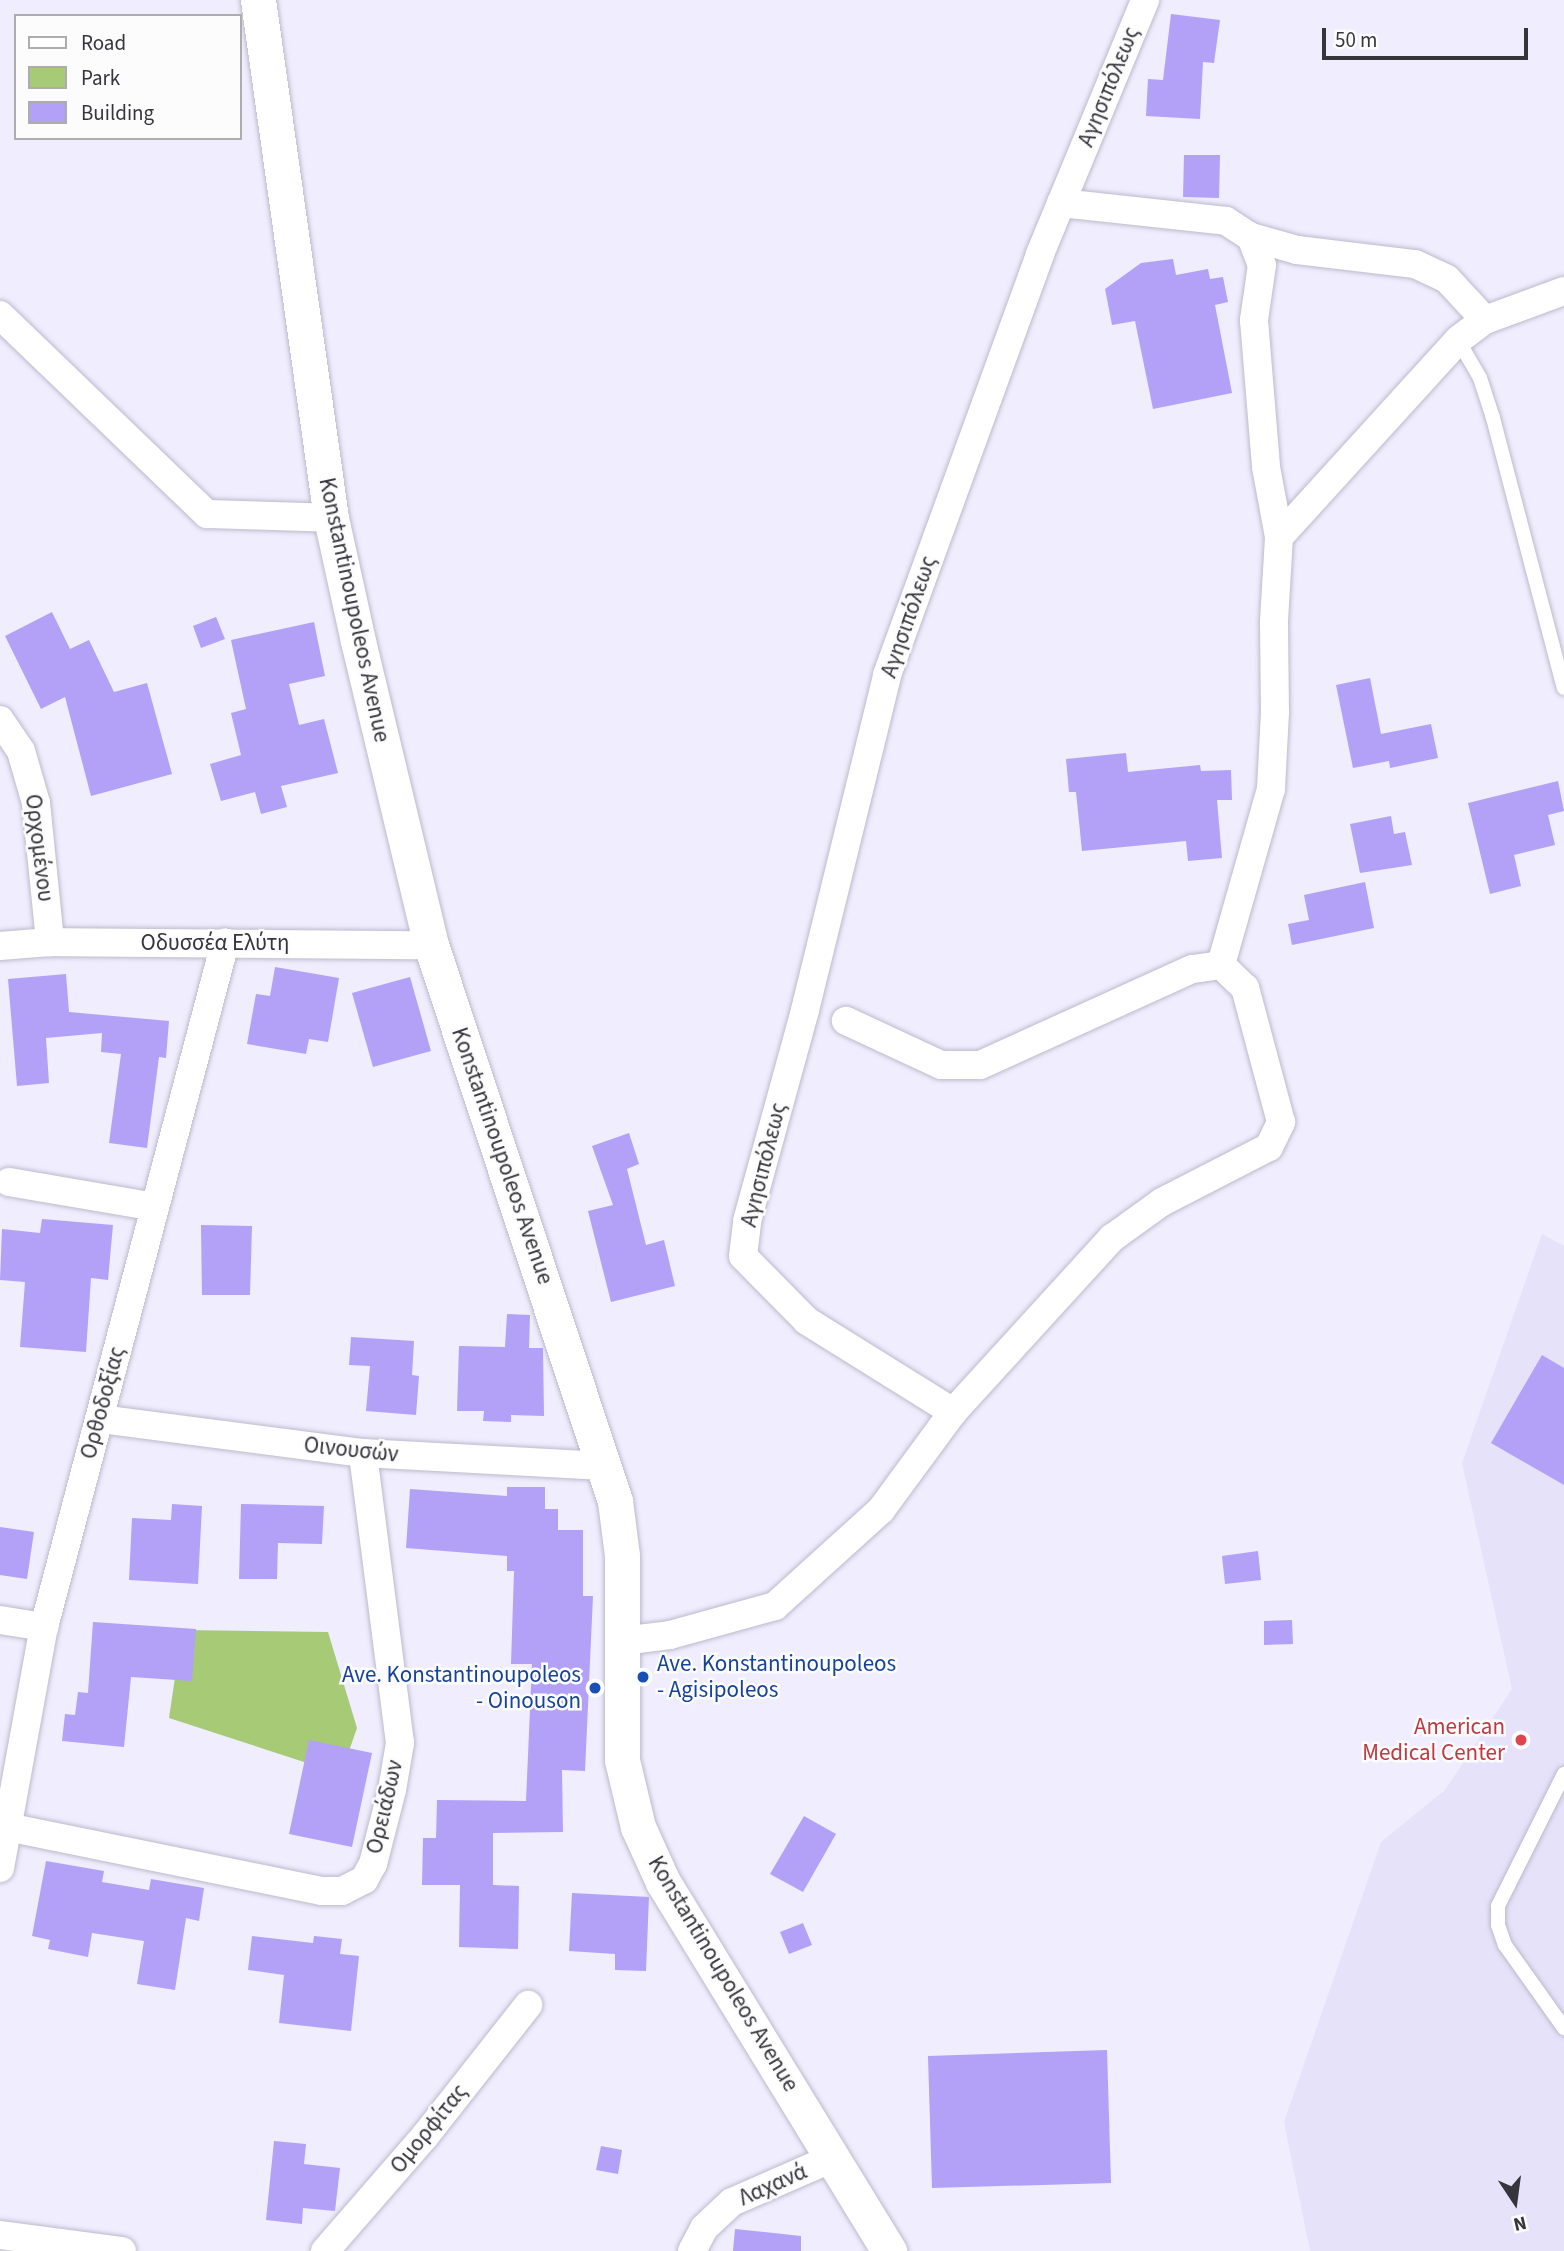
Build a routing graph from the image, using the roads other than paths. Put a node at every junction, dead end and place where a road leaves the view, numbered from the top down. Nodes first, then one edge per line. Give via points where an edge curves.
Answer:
1 (258, 0) edge
2 (1145, 0) edge
3 (1061, 203) junction
4 (1251, 237) junction
5 (1564, 291) edge
6 (0, 315) edge
7 (1485, 320) junction
8 (1458, 340) junction
9 (331, 517) junction
10 (1279, 537) junction
11 (1564, 688) edge
12 (0, 720) edge
13 (50, 942) junction
14 (225, 943) junction
15 (431, 945) junction
16 (0, 946) edge
17 (1221, 965) junction
18 (846, 1021) dead end
19 (9, 1182) dead end
20 (155, 1207) junction
21 (953, 1412) junction
22 (100, 1419) junction
23 (363, 1453) junction
24 (604, 1466) junction
25 (0, 1620) edge
26 (44, 1627) junction
27 (622, 1641) junction
28 (1564, 1774) edge
29 (7, 1827) junction
30 (0, 1868) edge
31 (528, 2005) dead end
32 (1564, 2028) edge
33 (835, 2158) junction
34 (0, 2235) edge
35 (122, 2251) edge
36 (325, 2251) edge
37 (692, 2251) edge
38 (890, 2251) edge

1 - 9 street, Konstantinoupoleos Avenue
2 - 3 street, Αγησιπόλεως
3 - 4 street via 1226,221
3 - 21 street, Αγησιπόλεως via 887,675 805,1010 747,1221 743,1256 807,1321
4 - 7 street via 1297,250 1415,264 1447,279
4 - 10 street via 1262,265 1254,320 1266,467
5 - 7 street
6 - 9 street via 207,514
7 - 8 street
8 - 10 street
8 - 11 lane via 1480,378 1493,418
9 - 15 street, Konstantinoupoleos Avenue
10 - 17 street via 1271,789
12 - 13 street, Ορχομένου via 20,751 36,803
13 - 14 street, Οδυσσέα Ελύτη
13 - 16 street, Οδυσσέα Ελύτη
14 - 15 street, Οδυσσέα Ελύτη
14 - 20 street, Ορθοδοξίας
15 - 24 street, Konstantinoupoleos Avenue
17 - 18 street via 1192,969 980,1065 941,1065
17 - 21 street via 1245,988 1281,1122 1269,1147 1162,1202 1112,1238
19 - 20 street
20 - 22 street, Ορθοδοξίας
21 - 27 street via 881,1510 775,1606 670,1635
22 - 23 street, Οινουσών
22 - 26 street, Ορθοδοξίας
23 - 24 street, Οινουσών
23 - 29 street, Ορειάδων via 400,1743 376,1851 364,1880 342,1891 322,1891
24 - 27 street, Konstantinoupoleos Avenue via 615,1501 622,1556
25 - 26 street
26 - 29 street, Ορθοδοξίας
27 - 33 street, Konstantinoupoleos Avenue via 622,1760 638,1827 663,1882
28 - 32 lane via 1498,1906 1505,1945
29 - 30 street, Ορθοδοξίας
31 - 36 street, Ομορφίτας via 425,2136
33 - 37 street, Λαχανά via 732,2202 704,2228
33 - 38 street, Konstantinoupoleos Avenue
34 - 35 street

